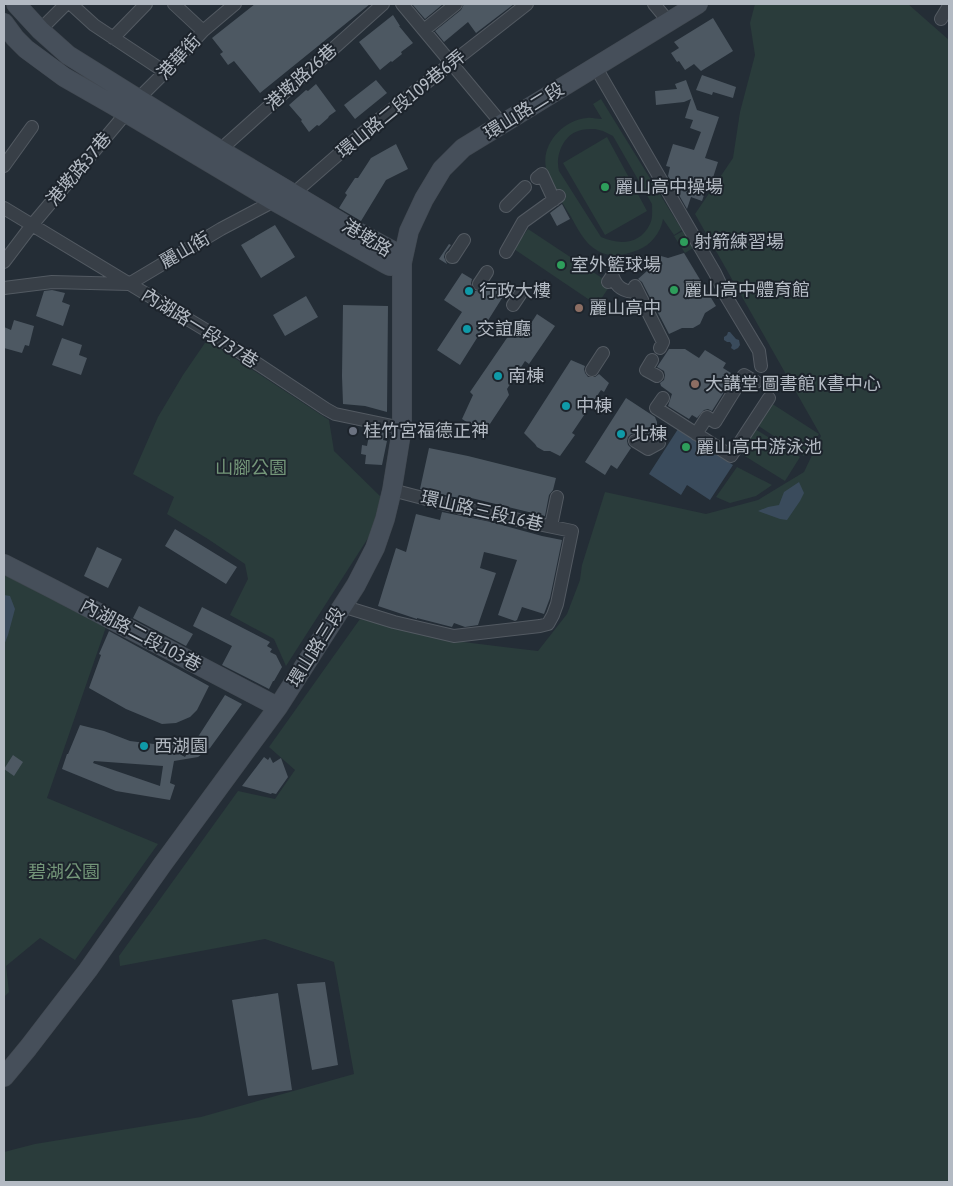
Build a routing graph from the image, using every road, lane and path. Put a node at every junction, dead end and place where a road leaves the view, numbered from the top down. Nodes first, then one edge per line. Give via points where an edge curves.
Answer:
1 (16, 4) edge
2 (66, 4) edge
3 (71, 4) edge
4 (146, 4) edge
5 (174, 4) edge
6 (235, 4) edge
7 (383, 4) edge
8 (402, 4) edge
9 (456, 4) edge
10 (527, 4) edge
11 (654, 4) edge
12 (698, 4) edge
13 (949, 6) edge
14 (941, 19) dead end
15 (669, 22) junction
16 (4, 23) edge
17 (40, 30) junction
18 (424, 30) junction
19 (203, 31) junction
20 (113, 38) junction
21 (451, 62) junction
22 (595, 66) junction
23 (165, 72) junction
24 (138, 99) junction
25 (126, 113) junction
26 (502, 124) junction
27 (32, 127) dead end
28 (220, 150) junction
29 (4, 166) edge
30 (537, 178) dead end
31 (525, 188) dead end
32 (293, 194) junction
33 (274, 201) junction
34 (506, 206) dead end
35 (4, 208) edge
36 (32, 225) junction
37 (461, 238) dead end
38 (506, 252) dead end
39 (452, 257) dead end
40 (4, 262) edge
41 (402, 263) junction
42 (487, 272) dead end
43 (608, 282) dead end
44 (129, 284) junction
45 (479, 284) dead end
46 (4, 288) edge
47 (520, 292) dead end
48 (513, 305) dead end
49 (660, 348) dead end
50 (603, 353) dead end
51 (652, 360) dead end
52 (761, 366) dead end
53 (592, 370) dead end
54 (657, 376) dead end
55 (756, 382) dead end
56 (662, 398) dead end
57 (769, 398) dead end
58 (402, 428) junction
59 (696, 434) junction
60 (635, 442) dead end
61 (659, 443) dead end
62 (392, 490) junction
63 (557, 497) dead end
64 (551, 526) junction
65 (4, 564) edge
66 (342, 606) junction
67 (278, 707) junction
68 (4, 1077) edge

1 - 17 street, 港墘路
2 - 17 street
3 - 20 street
4 - 20 street
5 - 19 street
6 - 19 street, 港華街
7 - 28 street, 港墘路26巷
8 - 18 street
9 - 18 street
10 - 21 street, 環山路二段109巷6弄
11 - 15 street
12 - 15 street, 環山路二段
13 - 14 street
15 - 22 street, 環山路二段
16 - 25 street, 港墘路 via 26,49 64,77
17 - 24 street, 港墘路 via 68,55
18 - 21 street
19 - 23 street, 港華街
20 - 23 street
21 - 26 street
21 - 32 street, 環山路二段109巷6弄
22 - 26 street, 環山路二段
22 - 52 street via 759,351
23 - 24 street, 港華街
24 - 25 street, 港華街
24 - 28 street, 港墘路
25 - 33 street, 港墘路
25 - 36 street, 港墘路37巷
26 - 41 street, 環山路二段 via 462,148 442,169 409,231
27 - 29 street
28 - 32 street, 港墘路
30 - 38 street via 542,174 557,198 523,222
31 - 34 street
32 - 33 street, 環山路二段109巷6弄
32 - 41 street, 港墘路 via 395,252
33 - 41 street, 港墘路 via 390,266
33 - 44 street, 麗山街
35 - 36 street, 內湖路一段737巷
36 - 40 street, 港墘路37巷
36 - 44 street, 內湖路一段737巷
37 - 39 street
41 - 58 street, 環山路三段
42 - 45 street
43 - 49 street via 612,276 626,292 640,298 663,342
44 - 46 street via 52,282
44 - 58 street, 內湖路一段737巷 via 335,414
47 - 48 street
50 - 53 street
51 - 54 street via 646,370
55 - 59 street via 744,375 714,422 707,417
56 - 59 street via 656,408
57 - 59 street via 731,456
58 - 62 street, 環山路三段
60 - 61 street via 648,449
62 - 64 street, 環山路三段16巷
62 - 66 street, 環山路三段 via 375,548
63 - 64 street
64 - 66 street, 環山路三段16巷 via 572,531 557,604 548,624 454,636
65 - 67 street, 內湖路二段103巷
66 - 67 street, 環山路三段
67 - 68 street, 環山路三段 via 82,977

